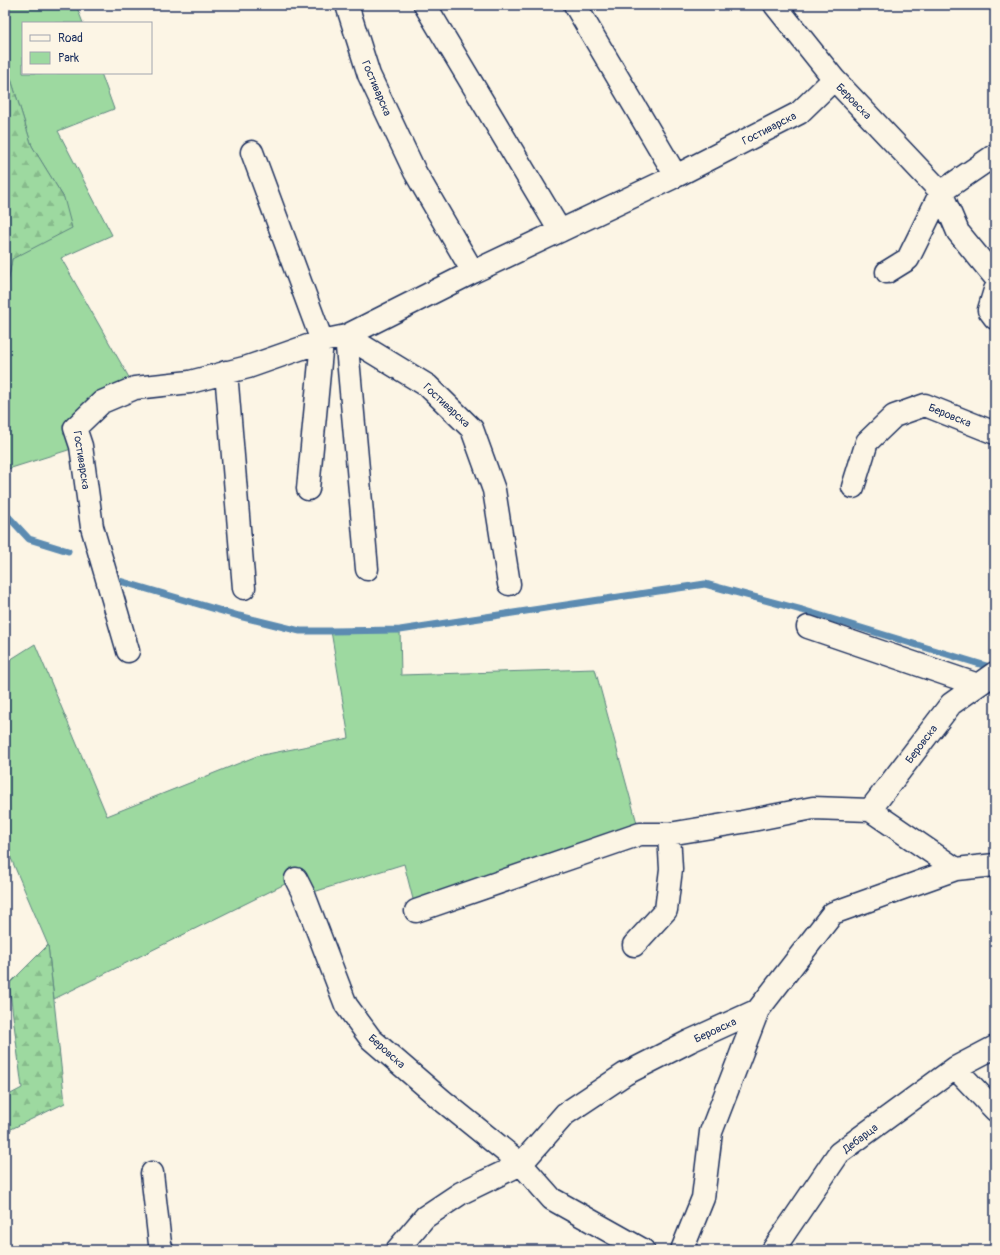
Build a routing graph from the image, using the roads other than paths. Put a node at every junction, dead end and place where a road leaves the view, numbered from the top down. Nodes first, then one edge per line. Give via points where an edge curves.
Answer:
1 (348, 5) edge
2 (426, 5) edge
3 (574, 5) edge
4 (775, 5) edge
5 (834, 79) junction
6 (252, 152) dead end
7 (995, 155) edge
8 (676, 176) junction
9 (941, 192) junction
10 (560, 231) junction
11 (473, 272) junction
12 (887, 272) dead end
13 (995, 277) edge
14 (995, 290) edge
15 (995, 318) edge
16 (346, 336) junction
17 (322, 341) junction
18 (226, 372) junction
19 (995, 433) edge
20 (853, 487) dead end
21 (308, 489) dead end
22 (367, 569) dead end
23 (509, 584) dead end
24 (244, 588) dead end
25 (808, 628) dead end
26 (128, 652) dead end
27 (987, 679) edge
28 (870, 810) junction
29 (669, 834) junction
30 (995, 865) edge
31 (956, 868) junction
32 (296, 879) dead end
33 (416, 911) dead end
34 (634, 944) dead end
35 (758, 1010) junction
36 (995, 1047) edge
37 (955, 1068) junction
38 (995, 1110) edge
39 (520, 1164) junction
40 (152, 1173) dead end
41 (162, 1250) edge
42 (397, 1250) edge
43 (643, 1250) edge
44 (682, 1250) edge
45 (773, 1250) edge

1 - 11 street, Гостиварска via 370,75 412,165
2 - 10 street
3 - 8 street
4 - 5 street
5 - 8 street, Гостиварска via 799,113
5 - 9 street, Беровска
6 - 17 street
7 - 9 street
8 - 10 street, Гостиварска
9 - 12 street via 908,259
9 - 13 street, Беровска via 958,232
10 - 11 street, Гостиварска
11 - 16 street, Гостиварска
14 - 15 street via 989,310
16 - 17 street, Гостиварска
16 - 22 street
16 - 23 street, Гостиварска via 428,386 472,429 494,490
17 - 18 street, Гостиварска via 248,367
17 - 21 street
18 - 24 street
18 - 26 street, Гостиварска via 190,382 135,388 102,402 75,428 81,446 92,527
19 - 20 street, Беровска via 925,404 894,416 867,442
25 - 27 street, Беровска
27 - 28 street, Беровска via 951,704
28 - 29 street via 813,808
28 - 31 street
29 - 33 street via 640,834
29 - 34 street via 670,870 666,910
30 - 31 street, Беровска
31 - 35 street, Беровска via 833,913
32 - 39 street, Беровска via 346,1005 371,1039
35 - 39 street, Беровска via 625,1074 565,1114
35 - 44 street, Беровска via 711,1132 703,1198
36 - 37 street, Дебарца
37 - 38 street
37 - 45 street, Дебарца via 839,1153
39 - 42 street, Беровска via 461,1193 425,1217
39 - 43 street, Беровска via 552,1199
40 - 41 street

